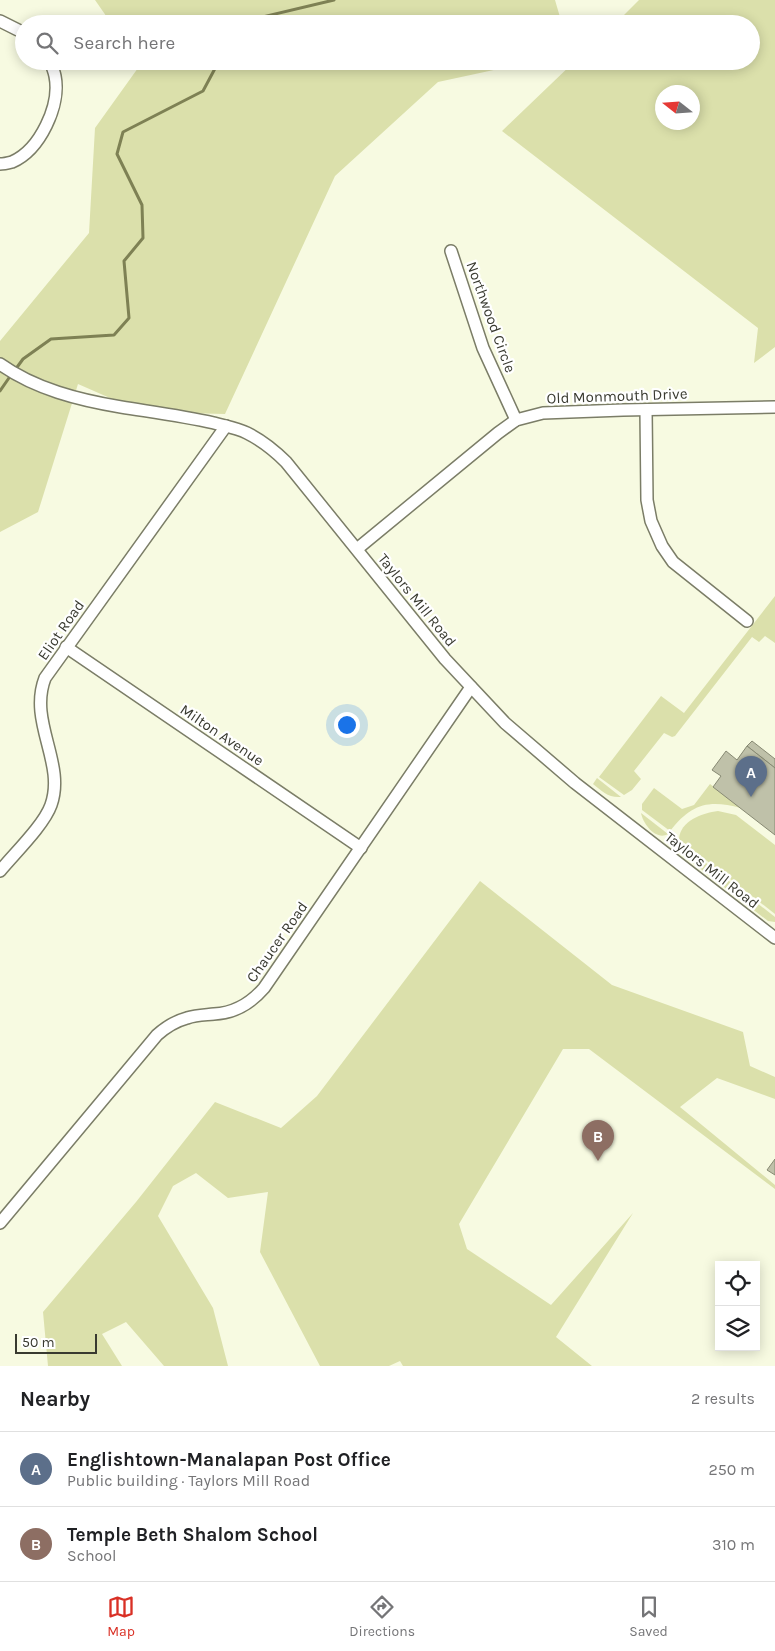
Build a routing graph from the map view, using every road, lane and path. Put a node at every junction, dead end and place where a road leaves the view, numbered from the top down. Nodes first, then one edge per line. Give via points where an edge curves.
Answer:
1 (0, 21) edge
2 (15, 28) edge
3 (54, 70) edge
4 (0, 164) edge
5 (451, 251) dead end
6 (3, 366) edge
7 (775, 407) edge
8 (646, 410) junction
9 (516, 420) junction
10 (226, 426) junction
11 (357, 549) junction
12 (747, 621) dead end
13 (66, 647) junction
14 (471, 687) junction
15 (361, 848) junction
16 (0, 871) edge
17 (775, 938) edge
18 (0, 1223) edge

1 - 2 street
3 - 4 street via 55,94 44,130 30,149 12,162
5 - 9 street, Northwood Circle via 483,348
6 - 10 street, Taylors Mill Road via 26,380 88,401
7 - 8 street, Old Monmouth Drive
8 - 9 street, Old Monmouth Drive via 543,413
8 - 12 street via 647,500 651,521 662,546 673,562
9 - 11 street, Old Monmouth Drive
10 - 11 street, Taylors Mill Road via 246,433 279,455
10 - 13 street, Eliot Road
11 - 14 street, Taylors Mill Road
13 - 15 street, Milton Avenue
13 - 16 street, Eliot Road via 45,678 40,694 40,712 54,775 52,804 44,819
14 - 15 street, Chaucer Road
14 - 17 street, Taylors Mill Road via 534,750
15 - 18 street, Chaucer Road via 256,998 230,1012 187,1018 171,1024 157,1035

